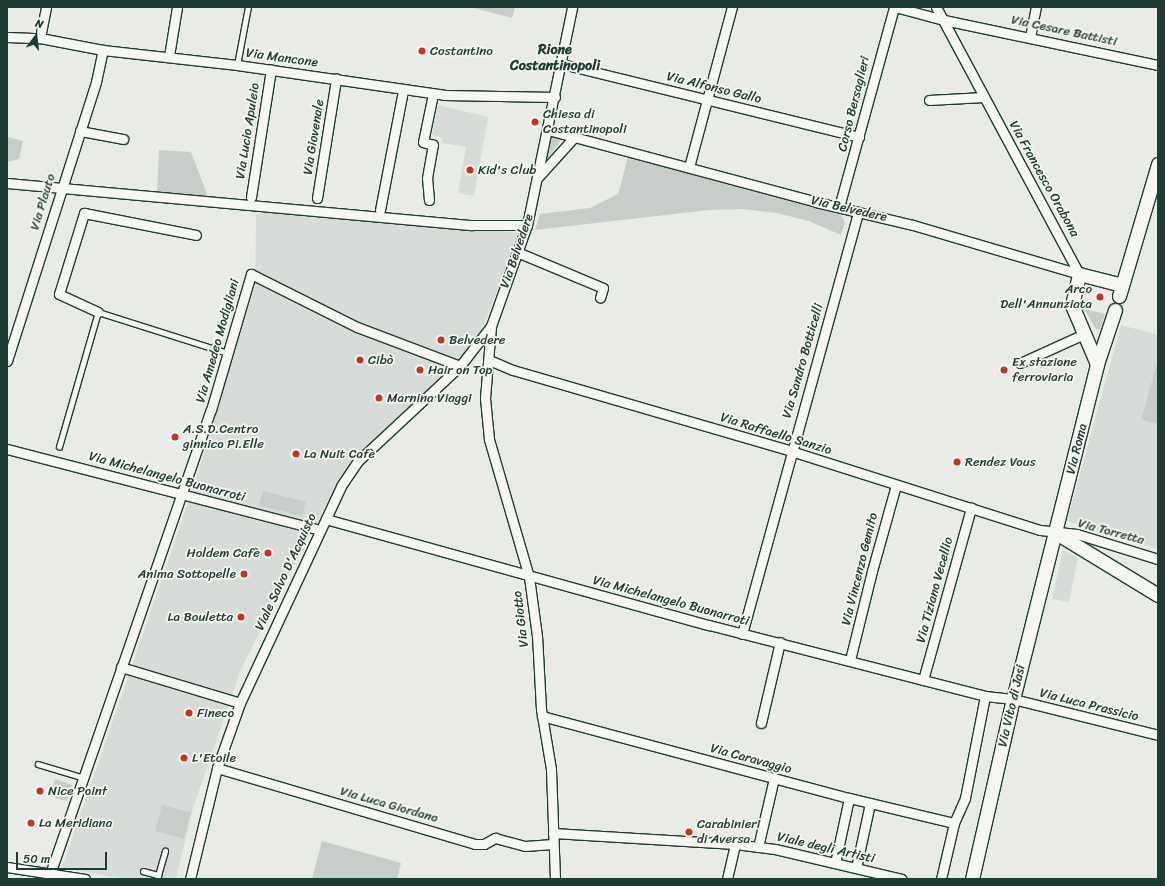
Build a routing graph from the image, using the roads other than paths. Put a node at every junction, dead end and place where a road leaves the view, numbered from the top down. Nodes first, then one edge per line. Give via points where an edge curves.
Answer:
1 (46, 7) edge
2 (177, 7) edge
3 (248, 7) edge
4 (572, 7) edge
5 (732, 7) edge
6 (894, 7) edge
7 (936, 7) edge
8 (1036, 7) edge
9 (944, 20) junction
10 (7, 37) edge
11 (1030, 37) junction
12 (40, 38) junction
13 (103, 50) junction
14 (169, 56) junction
15 (562, 64) junction
16 (237, 65) junction
17 (1158, 65) edge
18 (271, 70) junction
19 (336, 79) junction
20 (403, 90) junction
21 (433, 94) junction
22 (555, 97) junction
23 (984, 97) junction
24 (708, 100) junction
25 (929, 100) dead end
26 (548, 130) junction
27 (80, 131) junction
28 (576, 135) junction
29 (859, 137) junction
30 (123, 138) dead end
31 (1158, 164) edge
32 (689, 167) junction
33 (539, 176) junction
34 (7, 183) edge
35 (60, 190) junction
36 (251, 197) dead end
37 (317, 198) dead end
38 (429, 200) dead end
39 (839, 208) junction
40 (380, 210) dead end
41 (858, 212) junction
42 (527, 225) junction
43 (196, 235) dead end
44 (518, 252) junction
45 (1079, 274) junction
46 (600, 298) dead end
47 (1115, 310) dead end
48 (98, 312) junction
49 (491, 326) junction
50 (1084, 334) junction
51 (228, 353) junction
52 (489, 360) junction
53 (7, 361) edge
54 (1020, 363) dead end
55 (1097, 364) junction
56 (460, 366) junction
57 (59, 446) dead end
58 (7, 448) edge
59 (791, 451) junction
60 (896, 485) junction
61 (182, 495) junction
62 (971, 508) junction
63 (326, 519) junction
64 (320, 530) junction
65 (1056, 533) junction
66 (1111, 545) junction
67 (1158, 559) edge
68 (1102, 561) junction
69 (529, 577) junction
70 (1158, 596) edge
71 (742, 634) junction
72 (780, 642) junction
73 (850, 660) junction
74 (121, 667) junction
75 (923, 680) junction
76 (985, 696) junction
77 (1013, 699) junction
78 (240, 703) junction
79 (542, 716) junction
80 (760, 723) dead end
81 (1158, 735) edge
82 (38, 764) dead end
83 (217, 768) junction
84 (85, 778) junction
85 (774, 778) junction
86 (849, 798) junction
87 (870, 803) junction
88 (954, 823) junction
89 (553, 833) junction
90 (553, 844) junction
91 (735, 844) junction
92 (758, 847) junction
93 (165, 851) dead end
94 (835, 863) junction
95 (7, 867) edge
96 (856, 868) junction
97 (144, 871) dead end
98 (50, 874) junction
99 (158, 877) edge
100 (85, 879) edge
101 (190, 879) edge
102 (555, 879) edge
103 (727, 879) edge
104 (902, 879) edge
105 (941, 879) edge
106 (972, 879) edge

1 - 12 street
2 - 14 street
3 - 16 lane
4 - 15 street
5 - 24 street
6 - 9 street, Via Cesare Battisti
6 - 29 street, Corso Bersaglieri
7 - 9 street, Via Francesco Orabona
8 - 11 street
9 - 11 street, Via Cesare Battisti
9 - 23 street, Via Francesco Orabona
10 - 12 street, Via Mancone
11 - 17 street, Via Cesare Battisti
12 - 13 street, Via Mancone
13 - 14 street, Via Mancone
13 - 27 street, Via Plauto
14 - 16 street, Via Mancone
15 - 22 street
15 - 24 street, Via Alfonso Gallo
16 - 18 street, Via Mancone
18 - 19 street, Via Mancone
18 - 36 street, Via Lucio Apuleio
19 - 20 street, Via Mancone
19 - 37 street, Via Giovenale
20 - 21 street, Via Mancone
20 - 40 street
21 - 22 street, Via Mancone
21 - 38 street via 423,142 433,145 427,178
22 - 26 street
23 - 25 street
23 - 45 street, Via Francesco Orabona
24 - 29 street, Via Alfonso Gallo
24 - 32 street
26 - 28 street, Via Belvedere
26 - 33 street, Via Belvedere
27 - 30 street
27 - 35 street, Via Plauto
28 - 32 street, Via Belvedere
28 - 33 street, Via Belvedere
29 - 39 street, Corso Bersaglieri
31 - 45 street, Via Belvedere via 1120,290
32 - 39 street, Via Belvedere
33 - 42 street, Via Belvedere
34 - 35 street
35 - 42 street via 472,225
35 - 53 street, Via Plauto
39 - 41 street, Via Belvedere
41 - 45 street, Via Belvedere via 913,225
41 - 59 street, Via Sandro Botticelli
42 - 44 street, Via Belvedere
43 - 48 street via 84,213 59,294
44 - 46 street via 603,288
44 - 49 street, Via Belvedere
45 - 50 street via 1072,305
47 - 55 street, Via Roma
48 - 51 lane
48 - 57 lane
49 - 52 street, Via Giotto
49 - 56 street, Viale Salvo D'Acquisto
50 - 54 street
50 - 55 street
51 - 56 street, Via Amedeo Modigliani via 251,274 358,327
51 - 61 street, Via Amedeo Modigliani
52 - 59 street, Via Raffaello Sanzio via 513,370
52 - 69 street, Via Giotto via 485,398 489,439
55 - 65 street, Via Roma
56 - 63 street, Viale Salvo D'Acquisto via 358,461 341,486
58 - 61 street, Via Michelangelo Buonarroti
59 - 60 street, Via Raffaello Sanzio
59 - 71 street, Via Sandro Botticelli
60 - 62 street, Via Raffaello Sanzio
60 - 73 street, Via Vincenzo Gemito
61 - 64 street, Via Michelangelo Buonarroti
61 - 74 street, Via Amedeo Modigliani
62 - 65 street, Via Raffaello Sanzio
62 - 75 street, Via Tiziano Vecellio
63 - 64 street, Viale Salvo D'Acquisto
63 - 69 street, Via Michelangelo Buonarroti
64 - 78 street, Viale Salvo D'Acquisto
65 - 66 street, Via Torretta via 1077,534
65 - 68 street
65 - 77 street, Via Vito di Jasi
66 - 67 street, Via Torretta
66 - 68 street
68 - 70 street
69 - 71 street, Via Michelangelo Buonarroti
69 - 79 street, Via Giotto via 537,636
71 - 72 street, Via Michelangelo Buonarroti
72 - 73 street, Via Michelangelo Buonarroti
72 - 80 street
73 - 75 street, Via Michelangelo Buonarroti
74 - 78 street
74 - 84 street, Via Amedeo Modigliani
75 - 76 street, Via Michelangelo Buonarroti
76 - 77 street, Via Michelangelo Buonarroti
76 - 88 street via 965,798
77 - 81 street, Via Luca Prassicio
77 - 106 street, Via Vito di Jasi
78 - 83 street, Viale Salvo D'Acquisto
79 - 85 street, Via Caravaggio
79 - 89 street, Via Giotto via 551,769
82 - 84 lane
83 - 90 street, Via Luca Giordano via 475,844 484,844 495,838 525,846
83 - 101 street, Viale Salvo D'Acquisto
84 - 98 street, Via Amedeo Modigliani
85 - 86 street, Via Caravaggio
85 - 92 street
86 - 87 street, Via Caravaggio
86 - 94 street
87 - 88 street, Via Caravaggio
87 - 96 street
88 - 105 street
89 - 90 street, Via Giotto
89 - 91 street, Viale degli Artisti
90 - 102 street, Via Giotto
91 - 92 street, Viale degli Artisti
91 - 103 street
92 - 94 street, Viale degli Artisti
93 - 99 lane
94 - 96 street, Viale degli Artisti
95 - 98 street
96 - 104 street, Viale degli Artisti
97 - 99 lane
98 - 100 street

